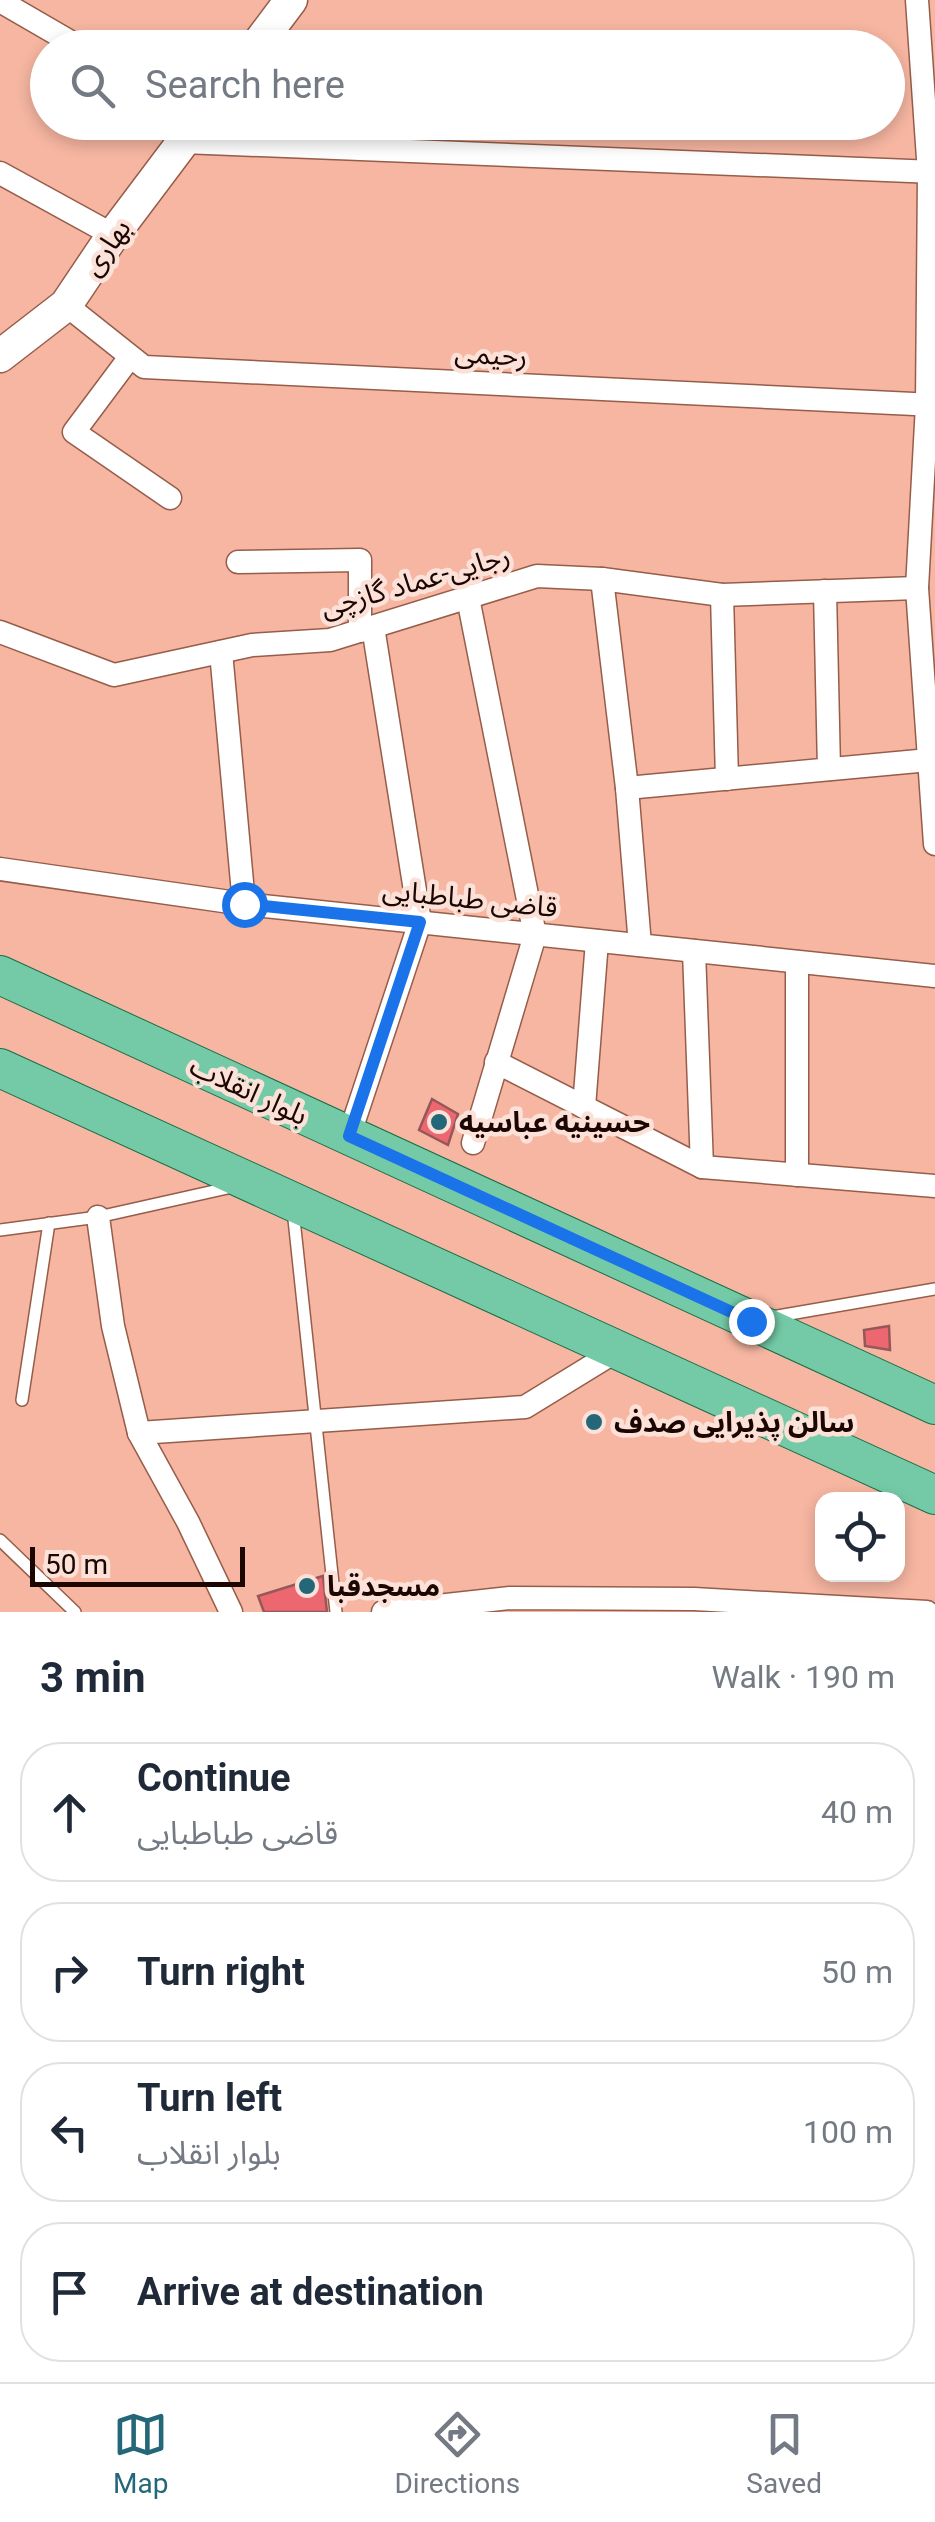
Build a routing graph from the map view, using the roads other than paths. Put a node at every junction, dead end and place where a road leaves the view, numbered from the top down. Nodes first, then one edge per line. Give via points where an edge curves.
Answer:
1 (291, 0) edge
2 (917, 0) edge
3 (0, 1) edge
4 (50, 30) edge
5 (268, 30) edge
6 (185, 140) edge
7 (339, 140) edge
8 (932, 172) edge
9 (0, 173) edge
10 (112, 235) junction
11 (66, 306) junction
12 (0, 356) edge
13 (130, 357) junction
14 (931, 405) edge
15 (170, 498) dead end
16 (238, 562) dead end
17 (602, 579) junction
18 (917, 588) junction
19 (825, 591) junction
20 (722, 595) junction
21 (468, 598) junction
22 (927, 620) edge
23 (366, 629) junction
24 (0, 632) edge
25 (220, 652) junction
26 (928, 760) junction
27 (829, 769) junction
28 (727, 779) junction
29 (626, 788) junction
30 (934, 835) edge
31 (0, 870) edge
32 (244, 904) junction
33 (420, 922) junction
34 (535, 935) junction
35 (597, 942) junction
36 (640, 945) junction
37 (694, 951) junction
38 (798, 962) junction
39 (0, 975) edge
40 (935, 976) edge
41 (496, 1062) junction
42 (0, 1068) edge
43 (584, 1107) junction
44 (349, 1136) junction
45 (474, 1144) dead end
46 (702, 1167) junction
47 (797, 1175) junction
48 (250, 1183) junction
49 (935, 1186) edge
50 (292, 1201) junction
51 (98, 1217) junction
52 (49, 1224) junction
53 (0, 1230) edge
54 (935, 1290) edge
55 (751, 1321) junction
56 (618, 1350) junction
57 (22, 1400) dead end
58 (935, 1405) edge
59 (316, 1421) junction
60 (139, 1433) junction
61 (935, 1495) edge
62 (0, 1540) edge
63 (692, 1605) edge
64 (805, 1609) edge
65 (893, 1611) edge
66 (75, 1612) edge
67 (230, 1612) edge
68 (336, 1612) edge
69 (383, 1612) edge
70 (926, 1612) edge

1 - 5 street
2 - 8 street
3 - 4 street
6 - 10 street, بهاری
7 - 8 street
8 - 14 street
9 - 10 street
10 - 11 street, بهاری
11 - 12 street, بهاری
11 - 13 street, رحیمی
13 - 14 street, رحیمی via 144,367
13 - 15 street via 74,432
14 - 18 street
16 - 23 street via 360,560
17 - 20 street, رجایی-عماد گازچی
17 - 21 street, رجایی-عماد گازچی via 537,576
17 - 29 street
18 - 19 street, رجایی-عماد گازچی
18 - 22 street
19 - 20 street, رجایی-عماد گازچی
19 - 27 street
20 - 28 street
21 - 23 street, رجایی-عماد گازچی
21 - 34 street
22 - 26 street
23 - 25 street, رجایی-عماد گازچی via 330,640
23 - 33 street
24 - 25 street, رجایی-عماد گازچی via 114,675
25 - 32 street
26 - 27 street
26 - 30 street
27 - 28 street
28 - 29 street
29 - 36 street
31 - 32 street, قاضی طباطبایی
32 - 33 street, قاضی طباطبایی
33 - 34 street, قاضی طباطبایی
33 - 44 street
34 - 35 street, قاضی طباطبایی
34 - 41 street
35 - 36 street, قاضی طباطبایی
35 - 43 street
36 - 37 street, قاضی طباطبایی
37 - 38 street, قاضی طباطبایی
37 - 46 street
38 - 40 street, قاضی طباطبایی
38 - 47 street
39 - 44 main road, بلوار انقلاب
41 - 43 street
41 - 45 street
42 - 48 main road
43 - 46 street
44 - 55 main road, بلوار انقلاب
46 - 47 street
47 - 49 street
48 - 50 main road
48 - 51 lane
50 - 56 main road
50 - 59 lane
51 - 52 lane
51 - 60 street via 112,1326
52 - 53 lane
52 - 57 lane
54 - 55 lane
55 - 58 main road, بلوار انقلاب
56 - 59 street via 525,1407
56 - 61 main road
59 - 60 street
59 - 68 lane
60 - 67 street
62 - 66 lane
63 - 64 street
63 - 69 street via 510,1598
64 - 65 street
65 - 70 street

